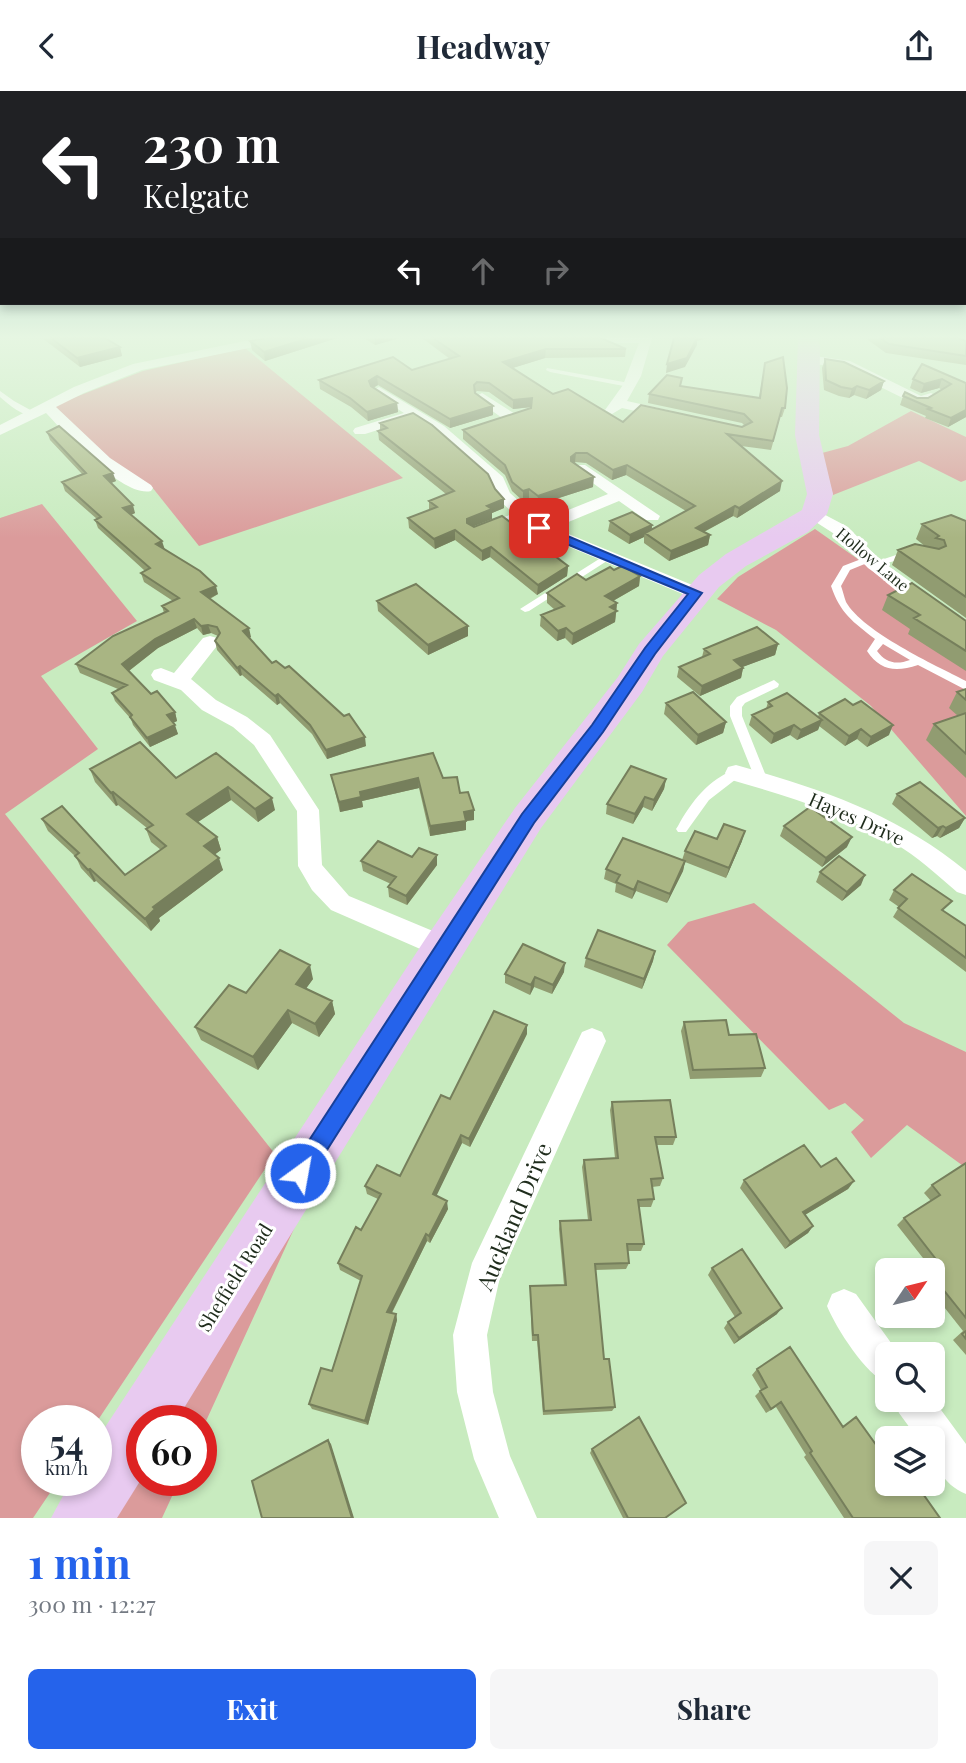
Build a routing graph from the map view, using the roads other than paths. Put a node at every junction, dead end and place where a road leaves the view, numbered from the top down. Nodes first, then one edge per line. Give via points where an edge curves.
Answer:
1 (14, 405) edge
2 (50, 405) edge
3 (400, 405) edge
4 (489, 405) edge
5 (616, 405) edge
6 (807, 405) edge
7 (47, 406) junction
8 (525, 412) edge
9 (31, 414) junction
10 (415, 414) junction
11 (681, 417) edge
12 (503, 419) joint
13 (0, 431) edge
14 (360, 431) dead end
15 (580, 468) edge
16 (145, 488) dead end
17 (619, 495) junction
18 (521, 513) junction
19 (814, 514) junction
20 (652, 516) dead end
21 (485, 527) edge
22 (539, 528) junction
23 (607, 557) junction
24 (921, 557) edge
25 (872, 561) junction
26 (696, 593) junction
27 (525, 608) dead end
28 (966, 629) edge
29 (881, 639) junction
30 (210, 642) dead end
31 (918, 661) junction
32 (774, 684) dead end
33 (966, 686) edge
34 (736, 773) joint
35 (762, 781) junction
36 (682, 829) dead end
37 (966, 885) edge
38 (443, 947) junction
39 (592, 1041) dead end
40 (844, 1306) dead end
41 (875, 1349) edge
42 (154, 1405) edge
43 (921, 1412) edge
44 (126, 1449) edge
45 (966, 1475) edge
46 (82, 1518) edge
47 (517, 1518) edge

1 - 9 lane
2 - 7 street
3 - 10 street
4 - 12 street
5 - 11 street
6 - 19 main road via 807,435 820,494
7 - 9 street
7 - 16 street via 99,458
8 - 12 street
9 - 13 street
10 - 14 street
10 - 18 street via 453,435
15 - 17 street
17 - 20 street
17 - 22 street
18 - 21 lane
18 - 22 street
19 - 25 street, Hollow Lane via 842,531
19 - 26 main road, Sheffield Road via 736,560
22 - 23 street
23 - 26 street
23 - 27 lane
24 - 25 lane via 909,554
25 - 28 street, Hollow Lane
25 - 29 lane via 844,571 837,590 847,611
26 - 38 main road, Sheffield Road via 528,818
29 - 31 lane
29 - 31 lane via 872,651 884,665
30 - 38 street via 170,678 262,740 308,810 310,866 329,892 340,903
31 - 33 lane
32 - 35 lane via 736,706
34 - 35 street, Hayes Drive
34 - 36 lane via 696,802
35 - 37 street, Hayes Drive via 894,831
38 - 42 main road, Sheffield Road
39 - 47 street, Auckland Drive via 484,1275 470,1335 475,1392 492,1459
40 - 41 street
43 - 45 street
44 - 46 main road, Sheffield Road

